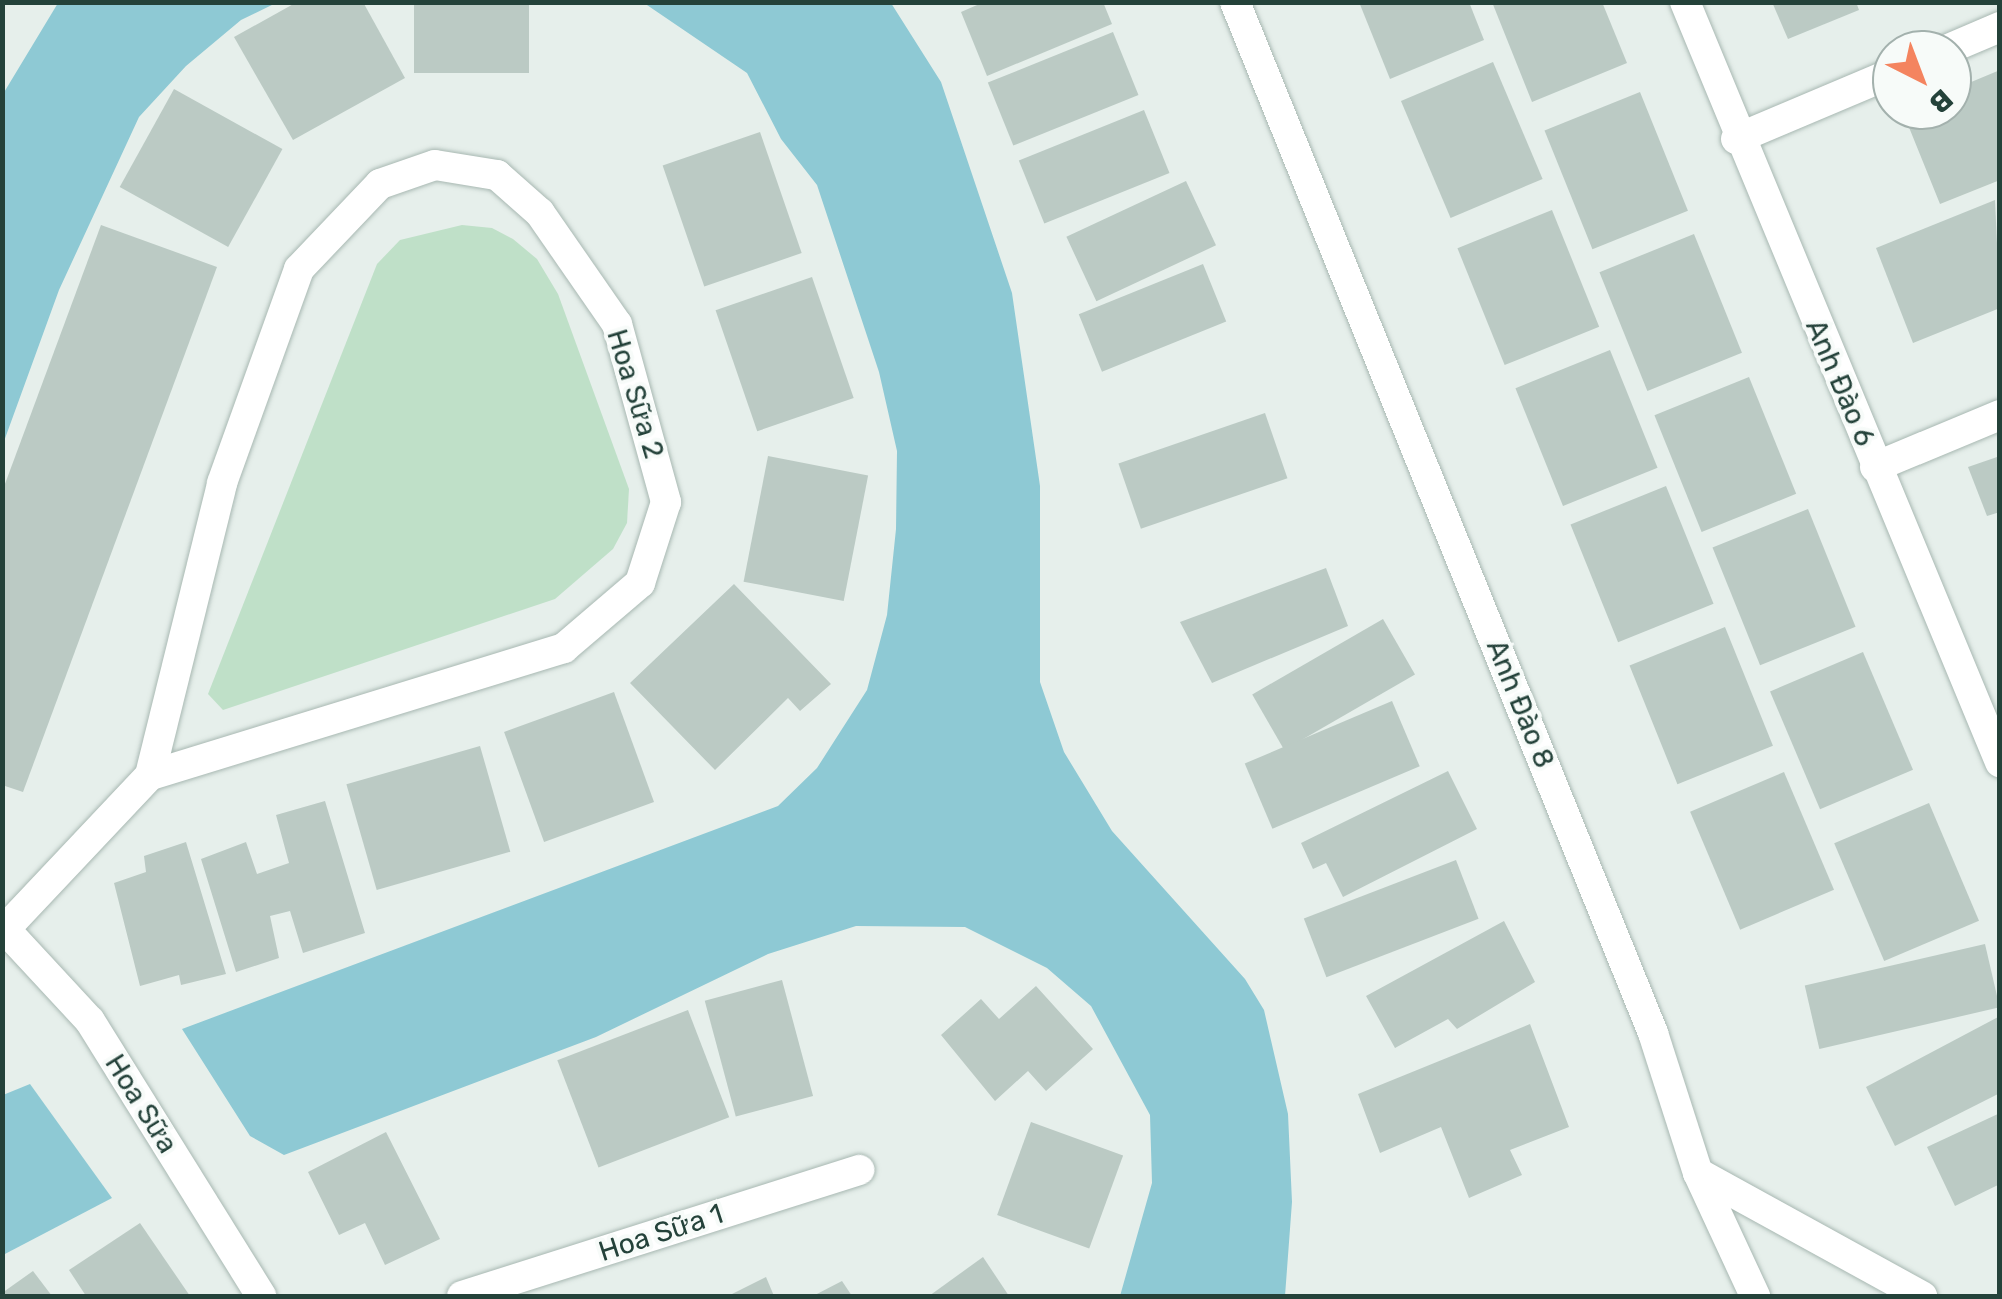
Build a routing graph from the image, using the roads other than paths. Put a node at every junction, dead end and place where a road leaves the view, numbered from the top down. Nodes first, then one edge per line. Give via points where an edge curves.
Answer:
1 (1235, 2) edge
2 (1684, 2) edge
3 (2000, 27) edge
4 (1972, 39) edge
5 (1872, 81) edge
6 (1736, 138) junction
7 (2000, 415) edge
8 (1875, 467) junction
9 (2000, 762) edge
10 (150, 775) junction
11 (4, 927) edge
12 (859, 1170) dead end
13 (1698, 1173) junction
14 (261, 1296) edge
15 (462, 1296) edge
16 (1754, 1296) edge
17 (1922, 1296) edge

1 - 13 street, Anh Đào 8 via 1653,1033
2 - 6 street, Anh Đào 6
3 - 4 street
5 - 6 street
6 - 8 street, Anh Đào 6
7 - 8 street
8 - 9 street, Anh Đào 6
10 - 10 street, Hoa Sữa 2 via 564,648 640,584 666,502 617,324 540,213 497,175 435,165 380,184 299,269 222,482
10 - 11 street, Hoa Sữa 2
11 - 14 street, Hoa Sữa via 90,1022
12 - 15 street, Hoa Sữa 1
13 - 16 street, Anh Đào 8
13 - 17 street

